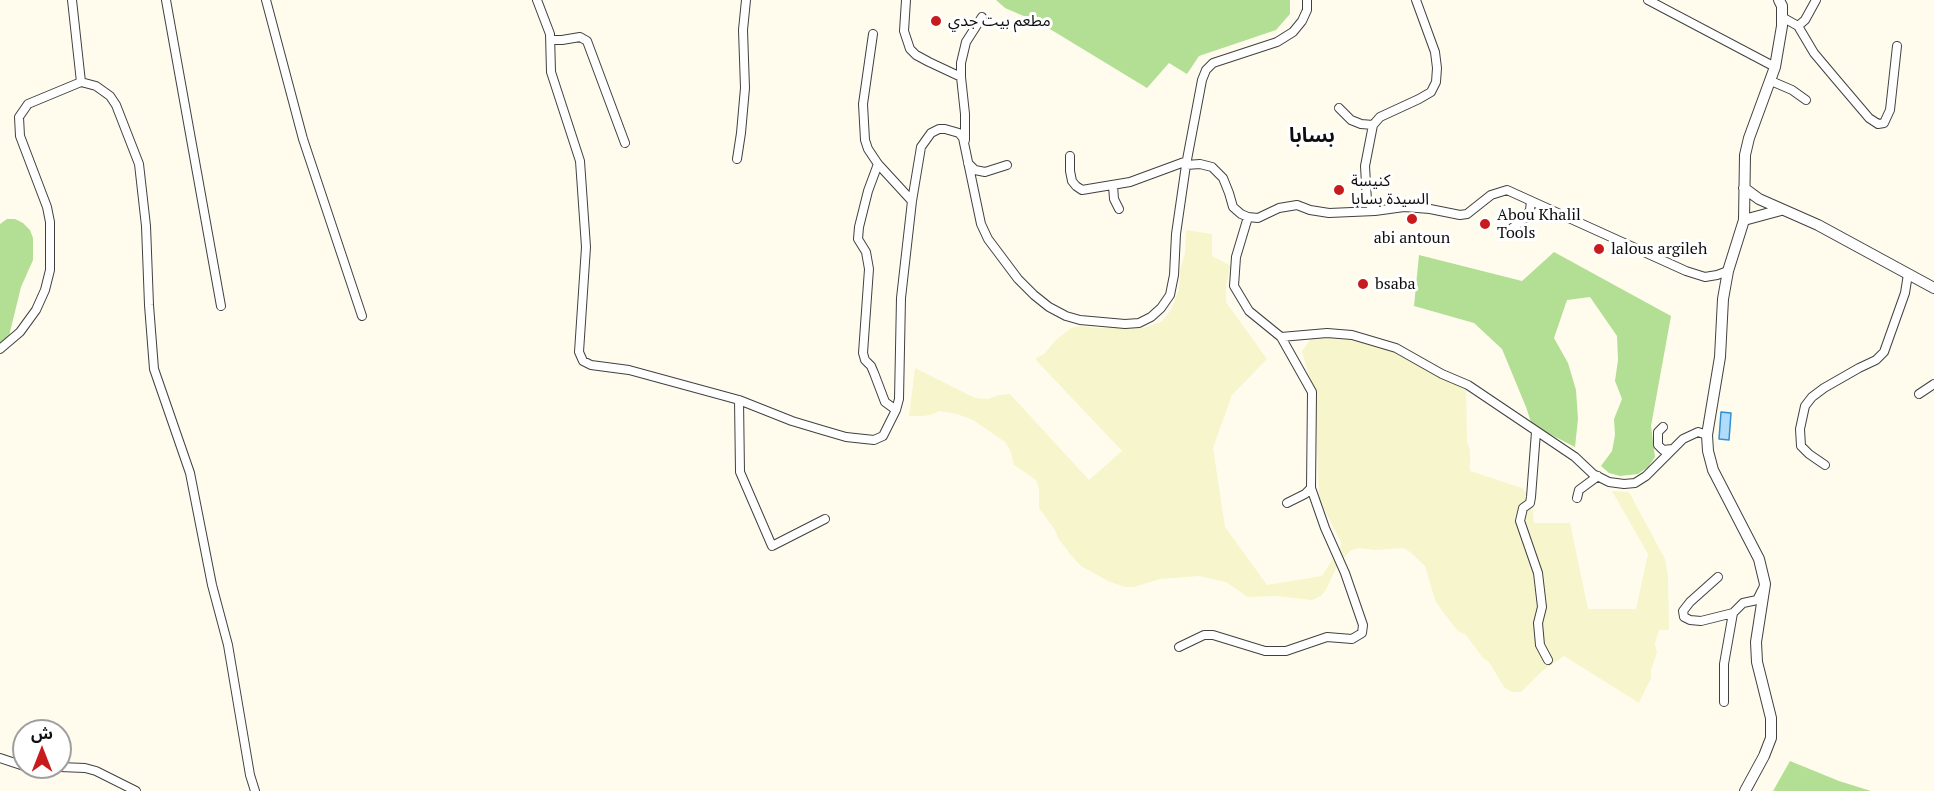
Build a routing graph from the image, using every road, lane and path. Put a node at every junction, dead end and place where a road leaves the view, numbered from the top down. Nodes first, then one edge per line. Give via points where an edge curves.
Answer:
1 (72, 0) edge
2 (166, 0) edge
3 (266, 0) edge
4 (537, 0) edge
5 (746, 0) edge
6 (906, 0) edge
7 (1307, 0) edge
8 (1416, 0) edge
9 (1648, 0) edge
10 (1779, 0) edge
11 (1816, 0) edge
12 (982, 17) dead end
13 (1782, 17) junction
14 (1798, 26) junction
15 (873, 34) dead end
16 (550, 40) junction
17 (1897, 46) dead end
18 (1775, 67) junction
19 (961, 77) junction
20 (1771, 81) junction
21 (81, 82) junction
22 (1806, 100) dead end
23 (1339, 108) dead end
24 (1373, 125) junction
25 (625, 143) dead end
26 (965, 144) junction
27 (1070, 156) dead end
28 (737, 159) dead end
29 (968, 163) junction
30 (1186, 163) junction
31 (878, 164) junction
32 (1007, 165) dead end
33 (1113, 185) junction
34 (1744, 188) junction
35 (912, 201) junction
36 (1532, 201) junction
37 (1119, 209) dead end
38 (1781, 210) junction
39 (1375, 211) junction
40 (1248, 217) junction
41 (1744, 220) junction
42 (1511, 229) dead end
43 (1728, 271) junction
44 (1908, 274) junction
45 (1934, 288) edge
46 (221, 306) dead end
47 (362, 316) dead end
48 (1281, 337) junction
49 (0, 349) edge
50 (1934, 384) edge
51 (1919, 394) dead end
52 (739, 400) junction
53 (896, 410) junction
54 (1663, 427) dead end
55 (1536, 432) junction
56 (1707, 435) junction
57 (1672, 449) junction
58 (1825, 465) dead end
59 (1598, 476) junction
60 (1311, 488) junction
61 (1577, 498) dead end
62 (1287, 503) dead end
63 (825, 519) dead end
64 (1718, 577) dead end
65 (1765, 584) junction
66 (1733, 613) junction
67 (1179, 647) dead end
68 (1548, 660) dead end
69 (1724, 702) dead end
70 (72, 767) edge
71 (136, 791) edge
72 (255, 791) edge
73 (1744, 791) edge

1 - 21 street
2 - 46 street
3 - 47 street via 303,139
4 - 16 street
5 - 28 street via 745,88
6 - 19 street via 904,31 910,49
7 - 30 street via 1307,10 1293,32 1277,42 1213,63 1206,70
8 - 24 street via 1435,52 1436,82 1431,92 1380,117
9 - 18 street
10 - 13 street
11 - 14 street
12 - 19 street via 966,42
13 - 14 street
13 - 18 street
14 - 17 street via 1814,53 1878,124 1884,123 1890,110
15 - 31 street via 863,114 865,140
16 - 25 street via 580,37 587,41
16 - 52 street via 551,72 580,161 586,247 579,352 583,361
18 - 20 street
19 - 26 street
20 - 22 street
20 - 34 street via 1749,138
21 - 49 street via 28,104 20,117 20,136 50,222 50,270 36,310 20,332
21 - 72 street via 110,96 139,165 154,369 190,473
23 - 24 street via 1351,120
24 - 39 street via 1365,166 1367,201
26 - 29 street
26 - 35 street via 953,131 939,129 931,133 921,147
27 - 33 street via 1076,186 1082,190
29 - 30 street via 981,224 1018,279 1049,307 1066,316 1125,324 1151,317 1170,295
29 - 32 street via 985,172
30 - 33 street
30 - 40 street via 1212,167 1223,178 1233,207
31 - 35 street
31 - 53 street via 858,238 869,269 863,352 885,402
33 - 37 street
34 - 38 street
34 - 41 street
35 - 53 street via 901,298
36 - 39 street via 1507,190 1491,195 1467,214 1404,207
36 - 42 street via 1524,219
36 - 43 street via 1686,271 1705,277
38 - 41 street
38 - 44 street via 1818,225
39 - 40 street via 1329,213 1297,205 1258,218
40 - 48 street via 1236,257 1234,286 1249,311
41 - 43 street
43 - 56 street
44 - 45 street
44 - 58 street via 1884,352 1824,388 1805,406 1801,446
48 - 55 street via 1352,335 1396,348 1468,385
48 - 60 street via 1312,392
50 - 51 street
52 - 53 street via 822,430 873,440 883,435
52 - 63 street via 740,472 772,546
54 - 57 street via 1658,432 1658,445 1663,450
55 - 59 street
55 - 68 street via 1530,503 1523,508 1520,521 1538,573 1542,607 1538,623 1540,645
56 - 57 street via 1690,434
56 - 65 street via 1713,470 1759,559
57 - 59 street via 1635,483 1609,482
59 - 61 street via 1579,490
60 - 62 street
60 - 67 street via 1345,573 1363,625 1362,633 1352,639 1327,637 1286,651 1265,651 1204,634
64 - 66 street via 1690,602 1683,611 1684,617 1701,621
65 - 66 street via 1757,600 1743,603
65 - 73 street via 1756,642 1771,718 1771,738
66 - 69 street
70 - 71 street via 96,771

